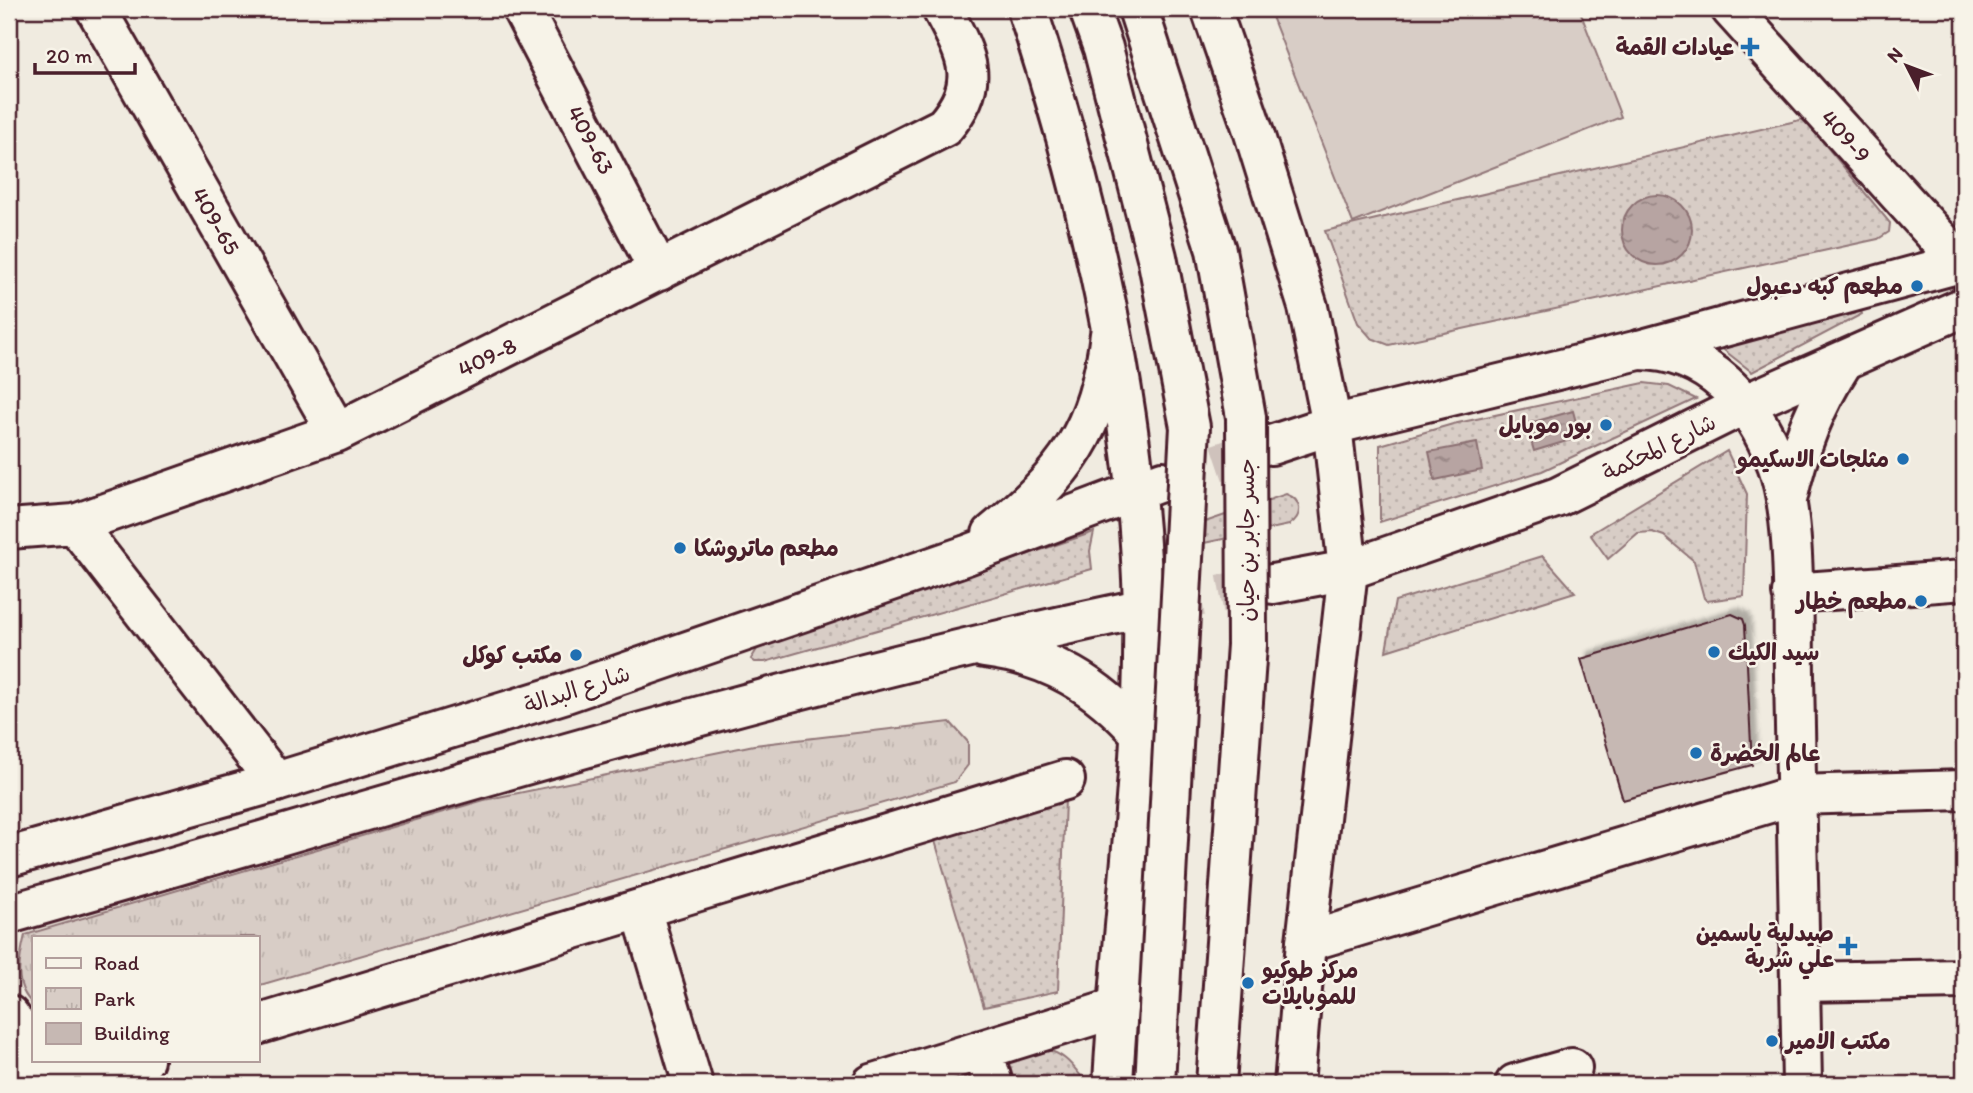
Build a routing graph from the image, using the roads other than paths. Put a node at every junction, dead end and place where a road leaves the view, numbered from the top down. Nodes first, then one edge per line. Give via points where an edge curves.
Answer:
1 (96, 9) edge
2 (522, 9) edge
3 (942, 9) edge
4 (1027, 9) edge
5 (1088, 9) edge
6 (1138, 9) edge
7 (1731, 9) edge
8 (1217, 25) edge
9 (1963, 263) edge
10 (659, 271) junction
11 (1964, 307) edge
12 (1111, 332) junction
13 (1639, 350) junction
14 (1843, 362) junction
15 (1745, 404) junction
16 (1332, 425) junction
17 (337, 432) junction
18 (1271, 445) tunnel mouth
19 (1149, 485) junction
20 (1787, 502) junction
21 (75, 524) junction
22 (9, 529) edge
23 (967, 555) junction
24 (1348, 570) junction
25 (1964, 580) edge
26 (1272, 584) tunnel mouth
27 (1792, 593) junction
28 (1153, 606) junction
29 (965, 646) junction
30 (1140, 734) junction
31 (1066, 780) dead end
32 (276, 782) junction
33 (1964, 790) edge
34 (1796, 795) junction
35 (9, 857) edge
36 (641, 909) junction
37 (9, 914) edge
38 (1306, 942) junction
39 (1964, 979) edge
40 (1800, 982) junction
41 (1117, 1008) junction
42 (9, 1015) edge
43 (259, 1024) edge
44 (32, 1048) edge
45 (9, 1056) edge
46 (133, 1062) edge
47 (988, 1067) edge
48 (1572, 1068) dead end
49 (60, 1075) edge
50 (693, 1084) edge
51 (872, 1084) edge
52 (1113, 1084) edge
53 (1155, 1084) edge
54 (1216, 1084) edge
55 (1294, 1084) edge
56 (1515, 1084) edge
57 (1802, 1084) edge

1 - 17 main road, 409-65
2 - 10 main road, 409-63
3 - 10 main road, 409-8 via 964,49 968,83 962,107 944,127
4 - 12 main road via 1062,116
5 - 53 main road, bridge via 1103,48 1157,257 1190,427
6 - 54 main road, جسر جابر بن حيان, bridge via 1216,250 1246,417 1247,645
7 - 9 main road, 409-9
8 - 16 main road via 1308,307
9 - 13 main road
10 - 17 main road, 409-8
11 - 14 main road, شارع المحكمة
12 - 19 main road
12 - 23 main road via 1105,377 1090,420 1068,460 1039,495
13 - 15 main road via 1660,350 1699,363
13 - 16 main road
14 - 15 main road, شارع المحكمة
14 - 20 main road via 1810,421
15 - 20 main road via 1770,448
15 - 24 main road, شارع المحكمة via 1558,497
16 - 18 main road
16 - 24 main road
17 - 21 main road, 409-8
19 - 23 main road, شارع البدالة
19 - 28 main road
20 - 27 main road
21 - 22 main road, 409-8
21 - 32 main road
23 - 32 main road, شارع البدالة via 566,693
24 - 26 main road, شارع المحكمة
24 - 38 main road
25 - 27 main road
27 - 34 main road
28 - 29 main road
28 - 30 main road
29 - 30 main road via 1045,662 1081,679 1113,704
29 - 37 main road via 580,747
30 - 41 main road
31 - 36 main road
32 - 35 main road, شارع البدالة
33 - 34 main road
34 - 38 main road
34 - 40 main road
36 - 43 main road
36 - 50 main road
38 - 55 main road
39 - 40 main road
40 - 57 main road
41 - 47 main road
41 - 52 main road
42 - 44 main road
45 - 49 main road
46 - 49 main road
47 - 51 main road
48 - 56 main road

